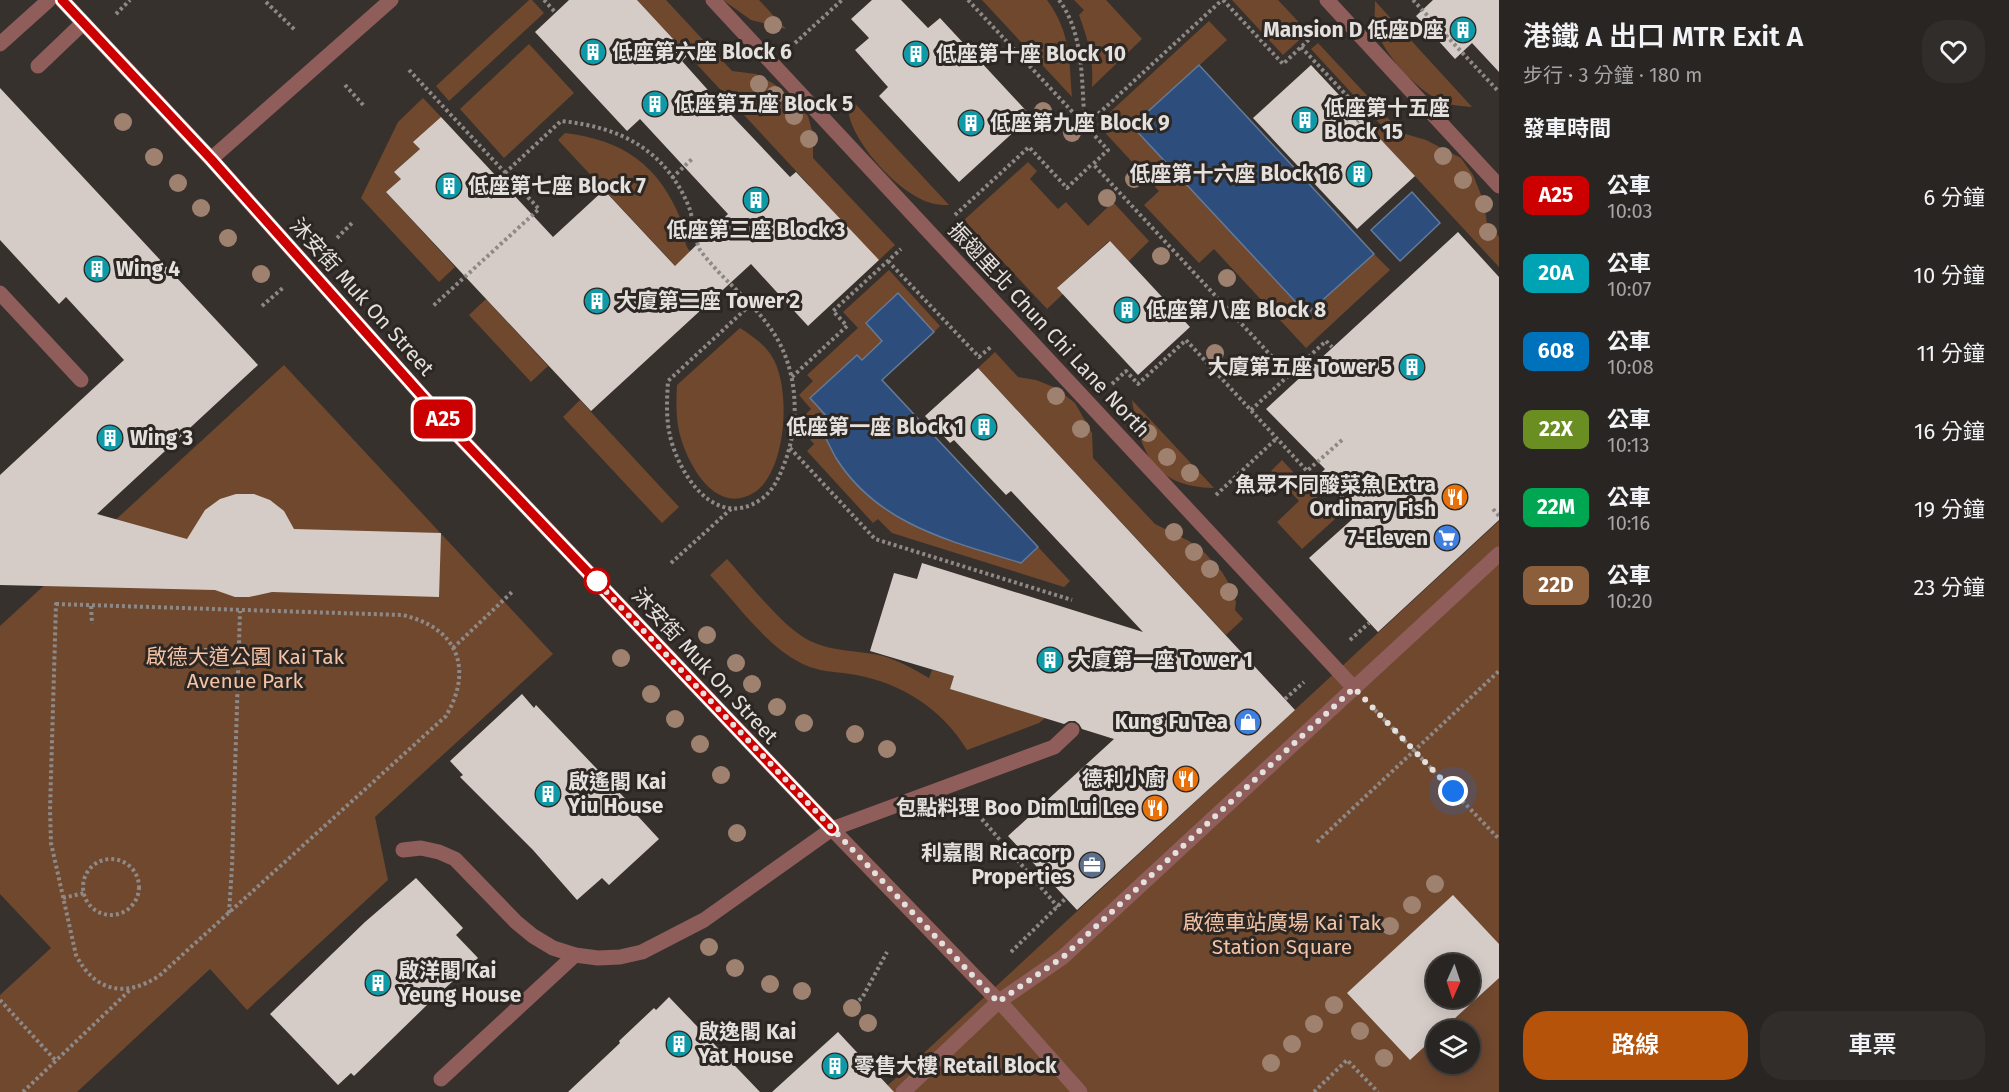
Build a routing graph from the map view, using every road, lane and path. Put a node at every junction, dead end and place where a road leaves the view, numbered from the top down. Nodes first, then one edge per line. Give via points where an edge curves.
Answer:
1 (49, 0) edge
2 (62, 0) edge
3 (130, 0) edge
4 (391, 0) edge
5 (544, 0) edge
6 (713, 0) edge
7 (842, 0) edge
8 (968, 0) edge
9 (1059, 0) edge
10 (1222, 0) edge
11 (1327, 0) edge
12 (1413, 0) edge
13 (266, 2) dead end
14 (555, 12) dead end
15 (117, 14) dead end
16 (83, 23) junction
17 (295, 30) dead end
18 (1312, 37) dead end
19 (798, 41) dead end
20 (0, 44) edge
21 (1301, 46) junction
22 (38, 66) dead end
23 (409, 70) dead end
24 (345, 84) dead end
25 (1499, 92) edge
26 (365, 107) dead end
27 (1357, 123) dead end
28 (1085, 126) junction
29 (211, 159) junction
30 (692, 159) dead end
31 (1092, 164) junction
32 (505, 173) junction
33 (672, 178) junction
34 (1499, 186) edge
35 (957, 213) dead end
36 (354, 221) dead end
37 (337, 238) dead end
38 (900, 250) dead end
39 (888, 261) junction
40 (291, 280) dead end
41 (0, 293) edge
42 (750, 305) junction
43 (262, 306) dead end
44 (432, 307) dead end
45 (990, 347) dead end
46 (1332, 347) dead end
47 (1289, 375) junction
48 (791, 378) junction
49 (81, 380) dead end
50 (1115, 382) dead end
51 (1251, 410) junction
52 (1277, 438) junction
53 (1342, 440) dead end
54 (790, 447) junction
55 (1218, 493) dead end
56 (731, 508) junction
57 (1493, 509) dead end
58 (1499, 516) edge
59 (1499, 554) edge
60 (671, 562) dead end
61 (512, 592) dead end
62 (1072, 600) dead end
63 (91, 606) junction
64 (240, 611) junction
65 (92, 624) dead end
66 (453, 648) junction
67 (204, 650) dead end
68 (239, 650) junction
69 (1499, 671) edge
70 (1354, 688) junction
71 (1072, 730) dead end
72 (1414, 751) junction
73 (973, 808) dead end
74 (832, 829) junction
75 (1499, 839) edge
76 (1317, 842) dead end
77 (404, 850) dead end
78 (84, 893) junction
79 (63, 898) junction
80 (1058, 907) dead end
81 (228, 913) junction
82 (887, 952) dead end
83 (574, 955) junction
84 (131, 989) junction
85 (0, 1000) edge
86 (998, 1002) junction
87 (854, 1004) dead end
88 (56, 1061) junction
89 (441, 1079) dead end
90 (1070, 1089) edge
91 (23, 1092) edge
92 (903, 1092) edge
93 (1314, 1092) edge
94 (1378, 1092) edge

1 - 20 street
2 - 16 street, 沐安街 Muk On Street
3 - 15 path
4 - 29 street
5 - 14 path
6 - 70 street, 振翅里北 Chun Chi Lane North
7 - 19 path
8 - 28 path
9 - 28 path via 1074,27 1080,51
10 - 21 path via 1283,64
10 - 28 path
11 - 34 street
12 - 25 path
13 - 17 path
16 - 22 street
16 - 29 street, 沐安街 Muk On Street
18 - 21 path
21 - 27 path via 1365,115
23 - 32 path
24 - 26 path
28 - 31 path via 1108,150
29 - 74 street, 沐安街 Muk On Street via 449,426
30 - 33 path
31 - 35 path via 1067,188 1029,147
31 - 47 path
32 - 33 path via 561,121 590,124 618,133 644,148
32 - 44 path via 539,209
33 - 42 path via 694,219 698,248
36 - 37 path
38 - 39 path
39 - 45 path via 979,357
39 - 48 path via 833,311 847,326
40 - 43 path
41 - 49 street
42 - 48 path via 780,344
42 - 56 path via 668,381 666,409 676,456 704,497
46 - 47 path via 1326,341
47 - 51 path
48 - 54 path via 795,415
50 - 51 path via 1126,371 1138,384 1186,340
51 - 52 path
52 - 53 path via 1307,471
52 - 55 path
54 - 56 path via 771,492 746,507
54 - 62 path via 875,539
56 - 60 path
57 - 58 path
59 - 70 street
61 - 66 path
63 - 64 path
63 - 65 path
63 - 79 path via 56,604 49,827
64 - 66 path via 402,615 438,629
64 - 68 path
66 - 81 path via 460,680 456,699 446,716
67 - 68 path
68 - 81 path
69 - 72 path
70 - 72 path
70 - 86 street via 1063,957
71 - 74 street via 1054,747
72 - 75 path
72 - 76 path
73 - 80 path
74 - 83 street via 722,908 663,942 620,957
74 - 86 street
77 - 83 street via 439,852 455,859 533,936
78 - 78 path via 87,872 104,860 126,863 139,880 135,902 118,915 96,911
78 - 79 path
79 - 84 path via 76,956 84,970 112,988
81 - 84 path via 159,976
82 - 87 path via 862,998
83 - 89 street
84 - 88 path
85 - 88 path
86 - 90 street
86 - 92 street
88 - 91 path
93 - 94 path via 1347,1060

